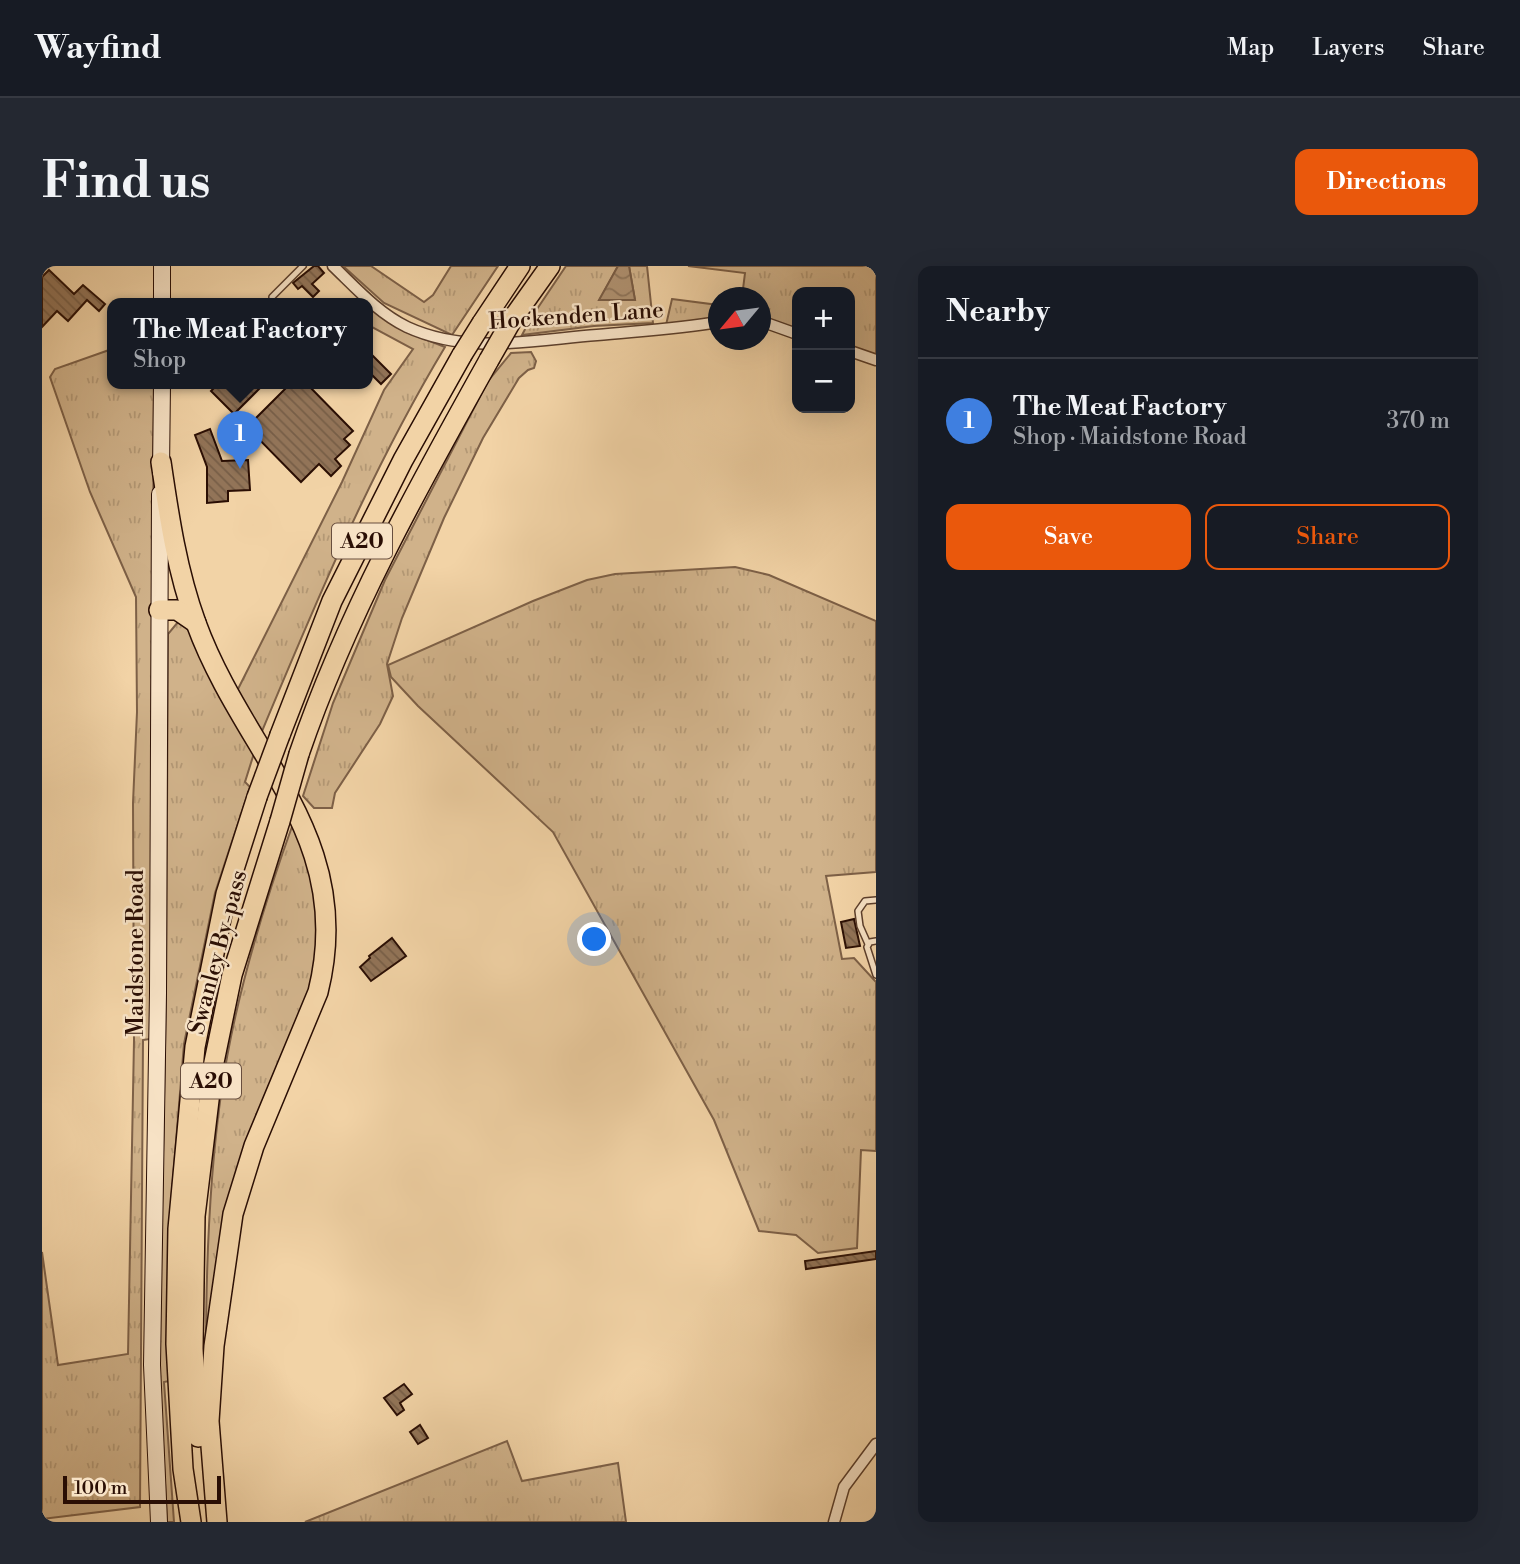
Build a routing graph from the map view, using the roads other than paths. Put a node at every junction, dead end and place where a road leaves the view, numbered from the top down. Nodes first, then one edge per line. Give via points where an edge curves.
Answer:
1 (162, 266) edge
2 (303, 266) edge
3 (333, 266) edge
4 (520, 266) edge
5 (550, 266) edge
6 (162, 298) edge
7 (272, 298) edge
8 (367, 298) edge
9 (373, 303) edge
10 (708, 324) edge
11 (771, 325) edge
12 (792, 332) edge
13 (855, 353) edge
14 (876, 360) edge
15 (162, 389) edge
16 (161, 462) junction
17 (159, 610) junction
18 (196, 623) junction
19 (876, 900) edge
20 (876, 941) edge
21 (868, 944) junction
22 (876, 975) edge
23 (184, 1346) junction
24 (876, 1444) edge
25 (159, 1522) edge
26 (191, 1522) edge
27 (209, 1522) edge
28 (217, 1522) edge
29 (834, 1522) edge

1 - 6 main road
2 - 7 lane
3 - 8 street, Hockenden Lane
4 - 23 highway, Swanley By-pass / A20, bridge via 402,460 332,601 279,735 226,894 195,1047 178,1229
5 - 23 highway, Swanley By-pass / A20, bridge via 513,318 426,472 362,602 299,754 232,975 213,1067
9 - 10 street, Hockenden Lane via 405,326 435,337 486,345
11 - 12 street
13 - 14 street
15 - 16 main road, Maidstone Road
16 - 17 main road, Maidstone Road
16 - 18 highway, A20 via 172,537
17 - 18 highway via 177,610
17 - 25 main road, Maidstone Road via 152,1365
18 - 28 highway, A20 via 218,672 301,820 321,873 327,926 318,992 254,1146 233,1214 214,1346 209,1421
19 - 21 lane via 865,901 858,911
20 - 21 lane
21 - 22 lane
23 - 26 highway, A20 via 183,1469
23 - 27 highway, A20
24 - 29 street via 844,1487

